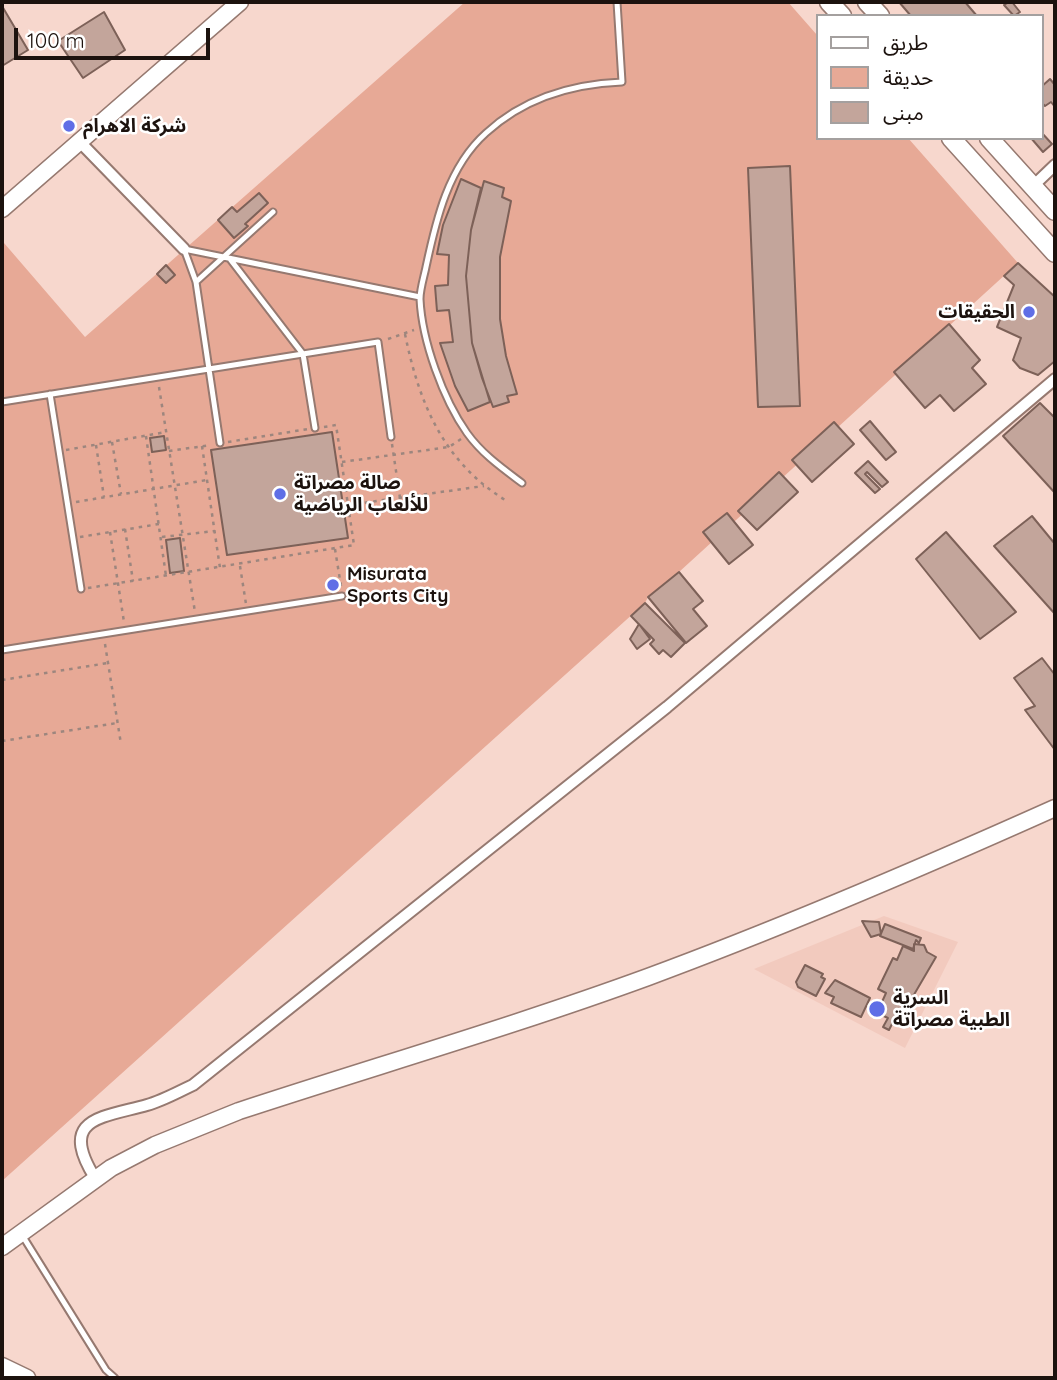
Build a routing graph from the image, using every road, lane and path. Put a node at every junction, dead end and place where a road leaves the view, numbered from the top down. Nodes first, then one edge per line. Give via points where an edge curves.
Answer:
1 (240, 2) edge
2 (617, 2) edge
3 (953, 140) edge
4 (991, 140) edge
5 (78, 141) junction
6 (1055, 165) edge
7 (1032, 187) junction
8 (2, 209) edge
9 (1055, 211) edge
10 (273, 212) dead end
11 (184, 249) junction
12 (1055, 253) edge
13 (227, 258) junction
14 (196, 282) junction
15 (420, 297) junction
16 (425, 326) junction
17 (405, 334) junction
18 (378, 342) junction
19 (303, 354) junction
20 (209, 369) junction
21 (157, 377) junction
22 (1055, 379) edge
23 (50, 394) junction
24 (2, 402) edge
25 (315, 428) junction
26 (166, 432) junction
27 (468, 434) junction
28 (146, 436) junction
29 (391, 438) joint
30 (112, 442) junction
31 (220, 443) junction
32 (96, 444) junction
33 (202, 446) junction
34 (449, 447) junction
35 (59, 451) junction
36 (169, 451) junction
37 (393, 455) junction
38 (342, 462) junction
39 (207, 480) junction
40 (522, 483) dead end
41 (175, 486) junction
42 (485, 486) junction
43 (154, 489) junction
44 (121, 494) junction
45 (104, 497) junction
46 (400, 498) junction
47 (505, 500) dead end
48 (67, 503) junction
49 (348, 505) junction
50 (159, 524) junction
51 (125, 529) junction
52 (215, 531) junction
53 (110, 532) junction
54 (183, 535) junction
55 (162, 537) junction
56 (73, 538) junction
57 (334, 549) junction
58 (240, 564) junction
59 (220, 568) junction
60 (189, 573) junction
61 (166, 576) junction
62 (133, 581) junction
63 (118, 584) junction
64 (81, 589) joint
65 (342, 596) joint
66 (247, 611) junction
67 (196, 619) junction
68 (125, 630) junction
69 (103, 634) junction
70 (2, 650) edge
71 (108, 663) junction
72 (2, 680) edge
73 (117, 723) junction
74 (2, 741) edge
75 (121, 744) dead end
76 (1055, 808) edge
77 (95, 1178) junction
78 (20, 1233) junction
79 (2, 1247) edge
80 (2, 1366) edge
81 (27, 1378) edge
82 (115, 1378) edge

1 - 5 street
2 - 15 lane via 622,82 570,88 540,98 485,134 465,156 436,219
3 - 12 main road
4 - 7 main road
5 - 8 street
5 - 11 street
6 - 7 street
7 - 9 main road
10 - 13 lane
11 - 13 lane
11 - 14 lane
13 - 14 lane
13 - 15 lane
13 - 19 lane
14 - 20 lane
15 - 16 lane
16 - 17 path
16 - 27 lane via 439,376
17 - 18 path
17 - 34 path via 427,411
18 - 19 lane
18 - 29 lane
19 - 20 lane
19 - 25 lane
20 - 21 lane
20 - 31 lane
21 - 23 lane
21 - 26 path
22 - 77 street via 667,707 193,1085 148,1105 97,1117 85,1128 80,1146
23 - 24 lane
23 - 35 lane
25 - 31 path
25 - 38 path via 336,425
26 - 28 path
26 - 36 path
27 - 34 path
27 - 40 lane
28 - 30 path
28 - 43 path
29 - 37 path
30 - 32 path
30 - 44 path
31 - 33 path
32 - 35 path
32 - 45 path
33 - 36 path
33 - 39 path
34 - 37 path
34 - 42 path
35 - 48 lane
36 - 41 path
37 - 38 path
37 - 46 path
38 - 49 path
39 - 41 path
39 - 52 path
41 - 43 path
41 - 54 path
42 - 46 path
42 - 47 path
43 - 44 path
43 - 50 path
44 - 45 path
45 - 48 path
46 - 49 path
48 - 56 lane
49 - 57 path via 354,545
50 - 51 path
50 - 55 path
51 - 53 path
51 - 62 path
52 - 54 path
52 - 59 path
53 - 56 path
53 - 63 path
54 - 55 path
54 - 60 path
55 - 61 path
56 - 64 lane
57 - 58 path
57 - 65 path
58 - 59 path
58 - 66 path
59 - 60 path
60 - 61 path
60 - 67 path
61 - 62 path
62 - 63 path
63 - 64 path
63 - 68 path
65 - 66 lane
66 - 67 lane
67 - 68 lane
68 - 69 lane
69 - 70 lane
69 - 71 path
71 - 72 path
71 - 73 path
73 - 74 path
73 - 75 path
76 - 77 street via 747,939 562,1007 239,1111 155,1145
77 - 78 street
78 - 79 street
78 - 82 lane
80 - 81 street

